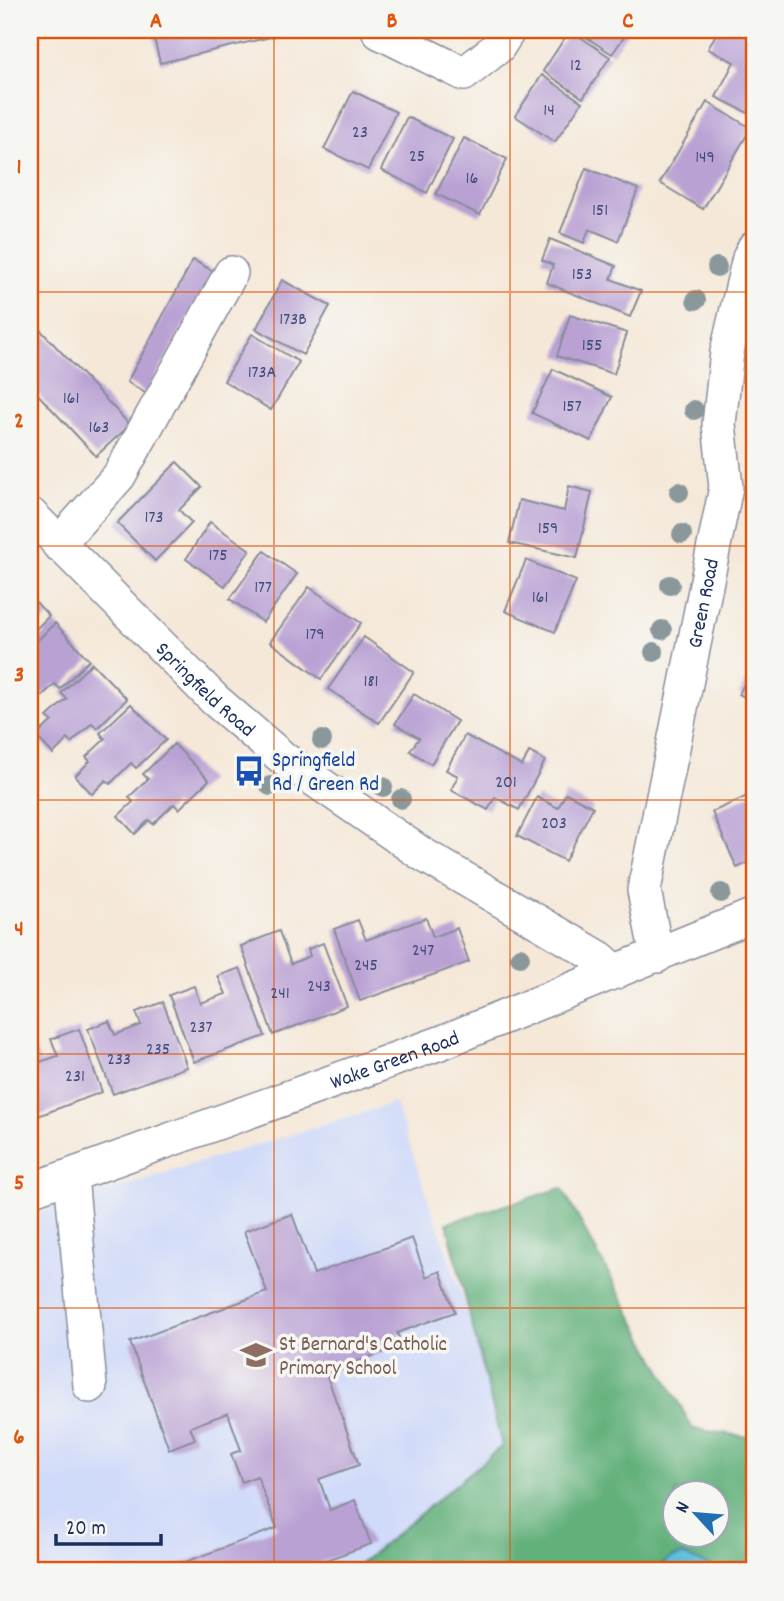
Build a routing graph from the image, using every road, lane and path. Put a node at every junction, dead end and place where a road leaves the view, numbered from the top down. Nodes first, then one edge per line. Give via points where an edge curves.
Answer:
1 (509, 30) edge
2 (379, 32) dead end
3 (754, 248) edge
4 (231, 274) dead end
5 (740, 486) edge
6 (30, 514) edge
7 (58, 544) junction
8 (754, 915) edge
9 (657, 956) junction
10 (616, 972) junction
11 (71, 1175) junction
12 (30, 1190) edge
13 (90, 1386) dead end

1 - 2 street via 498,47 464,74
3 - 5 street, Green Road via 727,352 719,424
4 - 7 street via 119,476
5 - 9 street, Green Road via 643,890
6 - 7 street, Springfield Road
7 - 10 street, Springfield Road via 215,700 284,759 422,854 600,958
8 - 9 street, Wake Green Road
9 - 10 street, Wake Green Road
10 - 11 street, Wake Green Road via 440,1043
11 - 12 street, Wake Green Road
11 - 13 street

